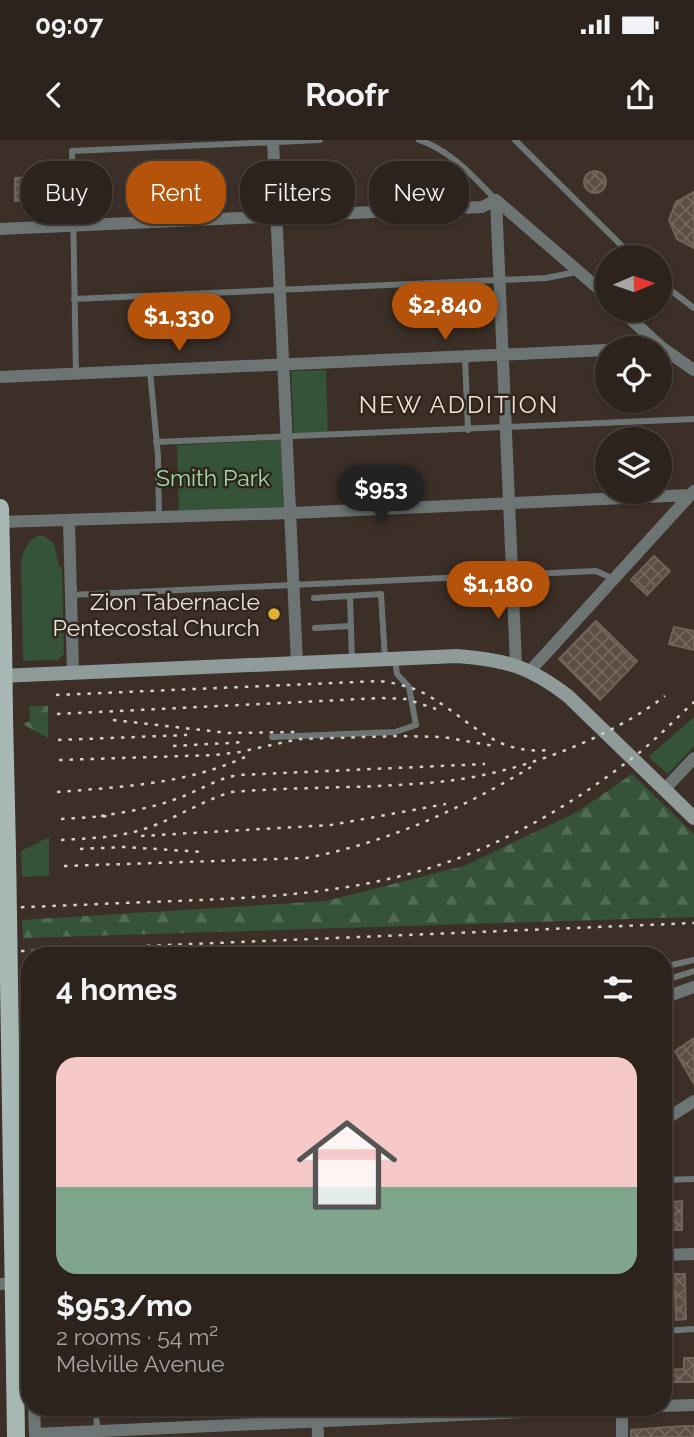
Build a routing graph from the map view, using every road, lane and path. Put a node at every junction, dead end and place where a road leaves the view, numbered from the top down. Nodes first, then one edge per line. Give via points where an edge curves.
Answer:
1 (320, 140) edge
2 (419, 140) edge
3 (515, 140) edge
4 (273, 141) edge
5 (274, 161) edge
6 (496, 200) junction
7 (355, 213) edge
8 (240, 218) edge
9 (277, 224) edge
10 (73, 225) junction
11 (0, 229) edge
12 (621, 245) edge
13 (579, 271) junction
14 (499, 281) junction
15 (595, 285) edge
16 (280, 290) junction
17 (672, 291) edge
18 (74, 299) junction
19 (694, 308) edge
20 (634, 322) edge
21 (649, 336) edge
22 (595, 351) edge
23 (672, 355) edge
24 (502, 356) junction
25 (465, 357) junction
26 (284, 365) junction
27 (694, 370) edge
28 (150, 371) junction
29 (76, 375) junction
30 (0, 377) edge
31 (694, 419) edge
32 (506, 428) junction
33 (468, 429) junction
34 (287, 438) junction
35 (156, 442) junction
36 (692, 493) edge
37 (509, 502) junction
38 (0, 508) edge
39 (290, 513) junction
40 (159, 517) junction
41 (69, 521) junction
42 (0, 522) edge
43 (513, 576) junction
44 (614, 579) junction
45 (294, 585) junction
46 (71, 595) junction
47 (350, 596) junction
48 (314, 598) dead end
49 (351, 626) junction
50 (315, 628) dead end
51 (390, 659) junction
52 (352, 660) junction
53 (297, 663) junction
54 (523, 668) junction
55 (73, 672) junction
56 (0, 676) edge
57 (272, 737) dead end
58 (694, 758) edge
59 (665, 789) junction
60 (694, 818) edge
61 (694, 960) edge
62 (672, 965) edge
63 (694, 971) edge
64 (672, 978) edge
65 (694, 987) edge
66 (672, 995) edge
67 (694, 1101) edge
68 (672, 1115) edge
69 (694, 1179) edge
70 (672, 1180) edge
71 (694, 1254) edge
72 (672, 1255) edge
73 (21, 1283) edge
74 (0, 1284) edge
75 (694, 1329) edge
76 (672, 1330) edge
77 (694, 1405) edge
78 (672, 1406) edge
79 (34, 1416) edge
80 (96, 1416) edge
81 (318, 1416) edge
82 (440, 1416) edge
83 (622, 1416) edge
84 (318, 1422) junction
85 (97, 1435) edge
86 (16, 1437) edge
87 (318, 1437) edge
88 (622, 1437) edge

1 - 4 lane
2 - 6 lane via 453,159
3 - 12 lane
4 - 5 street
4 - 10 lane via 72,151
6 - 7 street via 482,207
6 - 13 street
6 - 14 street
8 - 10 street
9 - 16 street
10 - 11 street
10 - 18 lane
13 - 14 lane
13 - 15 street
14 - 16 lane
14 - 24 street
16 - 18 lane
16 - 26 street
17 - 19 lane
18 - 29 lane
20 - 21 street
22 - 24 street
23 - 27 street
24 - 25 street
24 - 32 street
25 - 26 street
25 - 33 lane
26 - 28 street
26 - 34 street
28 - 29 street
28 - 35 lane
29 - 30 street
31 - 32 lane
32 - 33 lane
32 - 37 street
33 - 34 lane
34 - 35 lane
34 - 39 street
35 - 40 lane
36 - 37 street
36 - 44 street
37 - 39 street
37 - 43 street
38 - 42 main road
39 - 40 street
39 - 45 street
40 - 41 street
41 - 42 street
41 - 46 street
42 - 86 main road, bridge
43 - 44 lane via 596,570
43 - 45 lane
43 - 54 street
44 - 54 street
45 - 46 lane
45 - 53 street
46 - 55 street
47 - 48 lane
47 - 49 lane
47 - 51 lane via 381,594
49 - 50 lane
49 - 52 lane
51 - 52 main road
51 - 54 main road via 457,656
51 - 57 lane via 409,687 416,725 396,732
52 - 53 main road
53 - 55 main road
54 - 59 main road via 568,696
55 - 56 main road
58 - 59 street
59 - 60 main road
61 - 62 lane
63 - 64 lane
65 - 66 street
67 - 68 street
69 - 70 lane
71 - 72 street
73 - 74 street
75 - 76 lane
77 - 78 street
79 - 85 street via 35,1434
80 - 85 lane
81 - 84 street
82 - 84 street
83 - 88 street
84 - 85 street
84 - 87 street

